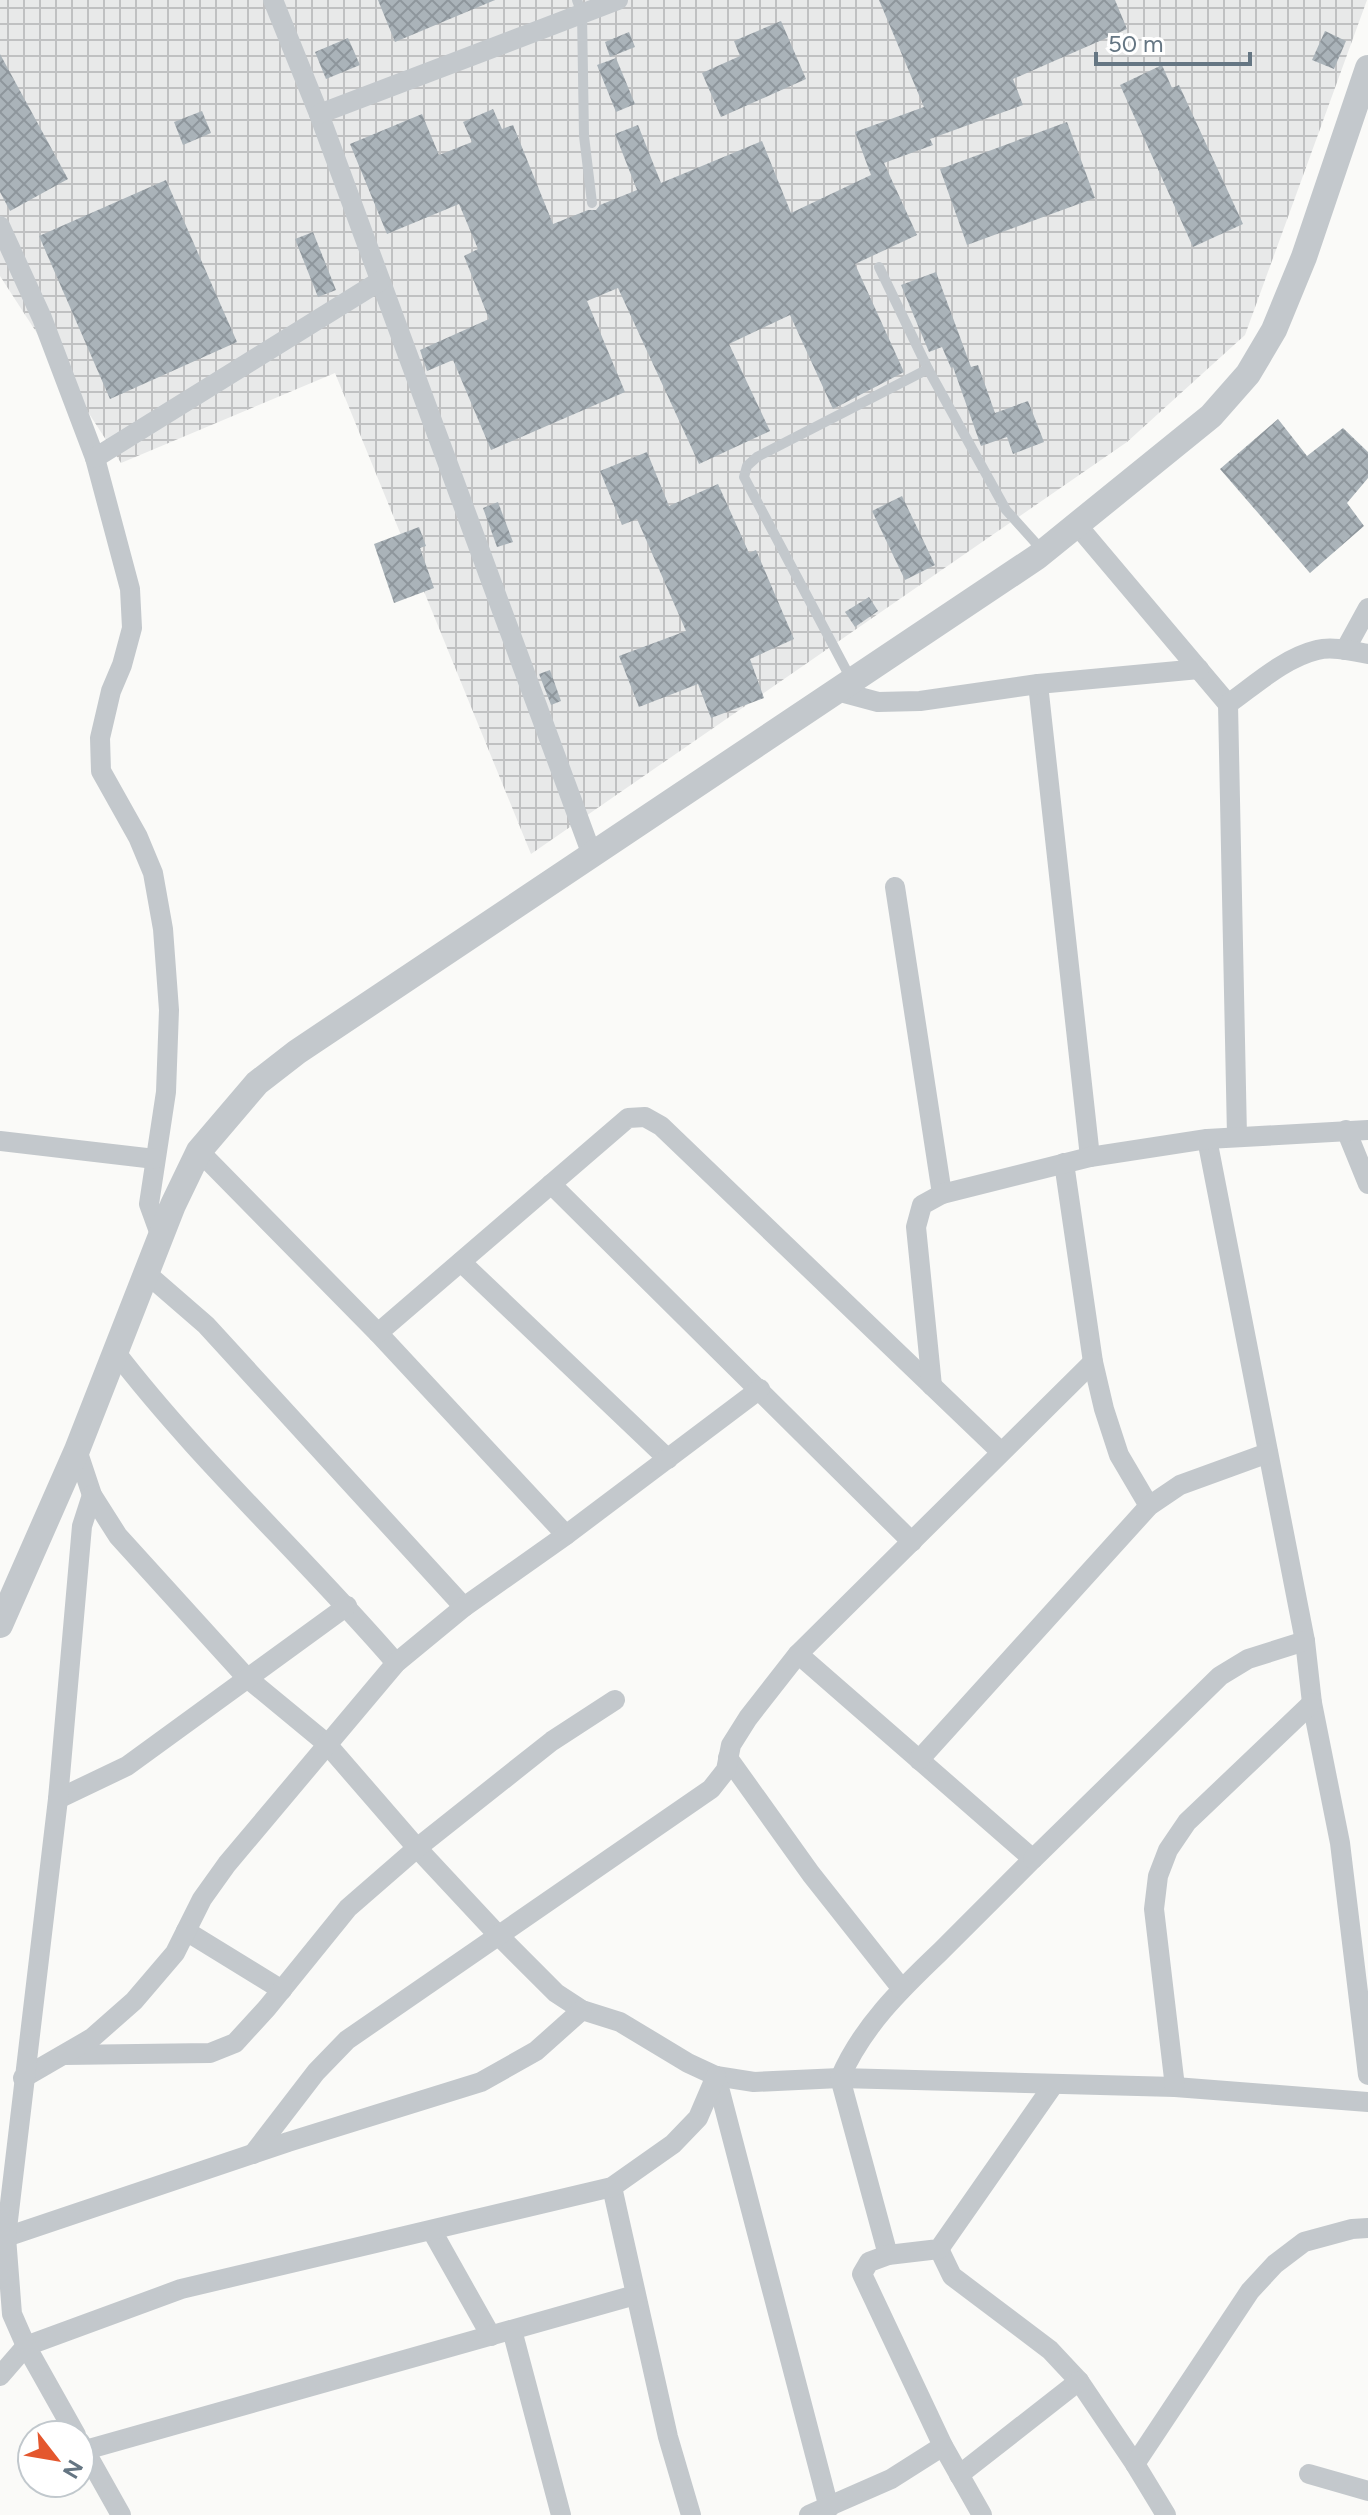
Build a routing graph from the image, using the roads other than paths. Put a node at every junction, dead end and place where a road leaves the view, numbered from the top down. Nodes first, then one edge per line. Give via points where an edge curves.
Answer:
1 (273, 0) edge
2 (618, 0) edge
3 (580, 7) edge
4 (1368, 68) edge
5 (319, 114) junction
6 (592, 203) dead end
7 (0, 226) edge
8 (879, 267) dead end
9 (380, 281) junction
10 (928, 369) junction
11 (95, 458) junction
12 (1077, 525) junction
13 (1043, 552) junction
14 (1368, 608) edge
15 (1345, 650) junction
16 (1368, 654) edge
17 (1199, 669) junction
18 (1038, 684) junction
19 (845, 686) junction
20 (1228, 704) junction
21 (592, 855) junction
22 (895, 887) dead end
23 (1346, 1130) junction
24 (1368, 1130) edge
25 (1237, 1136) junction
26 (1207, 1139) junction
27 (0, 1141) edge
28 (199, 1151) junction
29 (1090, 1157) junction
30 (155, 1159) junction
31 (1064, 1163) junction
32 (551, 1184) junction
33 (1368, 1184) edge
34 (942, 1194) junction
35 (161, 1237) junction
36 (461, 1262) junction
37 (146, 1273) junction
38 (378, 1333) junction
39 (114, 1350) junction
40 (1093, 1362) junction
41 (932, 1386) junction
42 (760, 1389) junction
43 (77, 1450) junction
44 (1000, 1451) junction
45 (1268, 1453) junction
46 (668, 1459) junction
47 (92, 1495) junction
48 (1149, 1506) junction
49 (566, 1535) junction
50 (912, 1542) junction
51 (347, 1606) junction
52 (464, 1607) junction
53 (0, 1625) edge
54 (1305, 1641) junction
55 (798, 1654) junction
56 (396, 1663) junction
57 (246, 1677) junction
58 (615, 1700) dead end
59 (1312, 1703) junction
60 (326, 1743) junction
61 (728, 1758) junction
62 (919, 1760) junction
63 (58, 1799) junction
64 (417, 1848) junction
65 (1033, 1859) junction
66 (186, 1931) junction
67 (500, 1937) junction
68 (1362, 1965) edge
69 (902, 1989) junction
70 (282, 1990) junction
71 (582, 2010) junction
72 (60, 2055) junction
73 (1368, 2075) edge
74 (716, 2076) junction
75 (23, 2078) junction
76 (840, 2078) junction
77 (1054, 2084) junction
78 (1175, 2087) junction
79 (1368, 2102) edge
80 (253, 2154) junction
81 (612, 2187) junction
82 (1368, 2228) edge
83 (432, 2231) junction
84 (6, 2237) junction
85 (939, 2249) junction
86 (888, 2255) junction
87 (635, 2295) junction
88 (512, 2330) junction
89 (491, 2336) junction
90 (26, 2346) junction
91 (0, 2376) edge
92 (1079, 2381) junction
93 (67, 2419) edge
94 (96, 2438) edge
95 (943, 2446) junction
96 (1135, 2464) junction
97 (96, 2470) edge
98 (1309, 2474) dead end
99 (959, 2475) junction
100 (1368, 2491) edge
101 (829, 2508) junction
102 (121, 2515) edge
103 (561, 2515) edge
104 (691, 2515) edge
105 (809, 2515) edge
106 (982, 2515) edge
107 (1166, 2515) edge

1 - 5 street
2 - 3 street
3 - 5 street
3 - 6 lane
4 - 12 street via 1304,257 1274,330 1248,374 1211,416
5 - 9 street
7 - 11 street via 42,318
8 - 10 lane
9 - 11 street
9 - 21 street
10 - 13 lane via 1006,510
10 - 19 lane via 757,457 744,477
11 - 30 street via 130,589 132,628 100,738 101,771 153,873 163,929 169,1024 166,1092
12 - 13 street
12 - 17 street
13 - 19 street
14 - 15 street
15 - 16 street
15 - 20 street via 1317,650 1283,665
17 - 18 street
17 - 20 street
18 - 19 street via 878,702
18 - 29 street
19 - 21 street
20 - 25 street
21 - 28 street via 297,1052 257,1083
22 - 34 street
23 - 24 street
23 - 25 street
23 - 33 street
25 - 26 street
26 - 29 street
26 - 45 street
27 - 30 street
28 - 35 street
28 - 38 street
29 - 31 street
30 - 35 street via 149,1204
31 - 34 street
31 - 40 street
32 - 36 street
32 - 41 street via 628,1118 645,1117 661,1126
32 - 42 street
34 - 41 street via 922,1205 916,1227
35 - 37 street
36 - 38 street
36 - 46 street
37 - 39 street
37 - 52 street via 206,1325
38 - 49 street
39 - 43 street
39 - 51 street via 156,1405
40 - 44 street
40 - 48 street via 1119,1455
41 - 44 street
42 - 46 street
42 - 50 street
43 - 47 street
43 - 53 street
44 - 50 street
45 - 48 street via 1180,1485
45 - 54 street
46 - 49 street
47 - 57 street via 118,1536
47 - 63 street via 82,1526
48 - 62 street
49 - 52 street
50 - 55 street
51 - 56 street
51 - 57 street
52 - 56 street
54 - 59 street
54 - 65 street via 1248,1659 1220,1676
55 - 61 street via 748,1718
55 - 62 street
56 - 60 street
57 - 60 street
57 - 63 street via 127,1766
58 - 64 street via 552,1741
59 - 68 street
59 - 78 street via 1187,1822 1158,1876 1154,1909
60 - 64 street
60 - 66 street via 227,1864
61 - 67 street via 726,1770 711,1789
61 - 69 street
62 - 65 street
63 - 75 street
64 - 67 street
64 - 70 street via 348,1908
65 - 69 street
66 - 70 street
66 - 72 street via 175,1953 134,2001 92,2038
67 - 71 street via 556,1993
67 - 80 street via 347,2040
68 - 73 street
69 - 76 street via 868,2026
70 - 72 street via 235,2043 210,2053
71 - 74 street via 620,2022
71 - 80 street via 536,2051 481,2082
72 - 75 street
74 - 76 street via 754,2082
74 - 81 street via 698,2118 673,2144
74 - 101 street
75 - 84 street
76 - 77 street
76 - 86 street
77 - 78 street
77 - 85 street
78 - 79 street
80 - 84 street
81 - 83 street
81 - 87 street
82 - 96 street via 1304,2242 1275,2264 1250,2291
83 - 89 street
83 - 90 street via 181,2289
84 - 90 street via 12,2314
85 - 86 street
85 - 92 street via 952,2276 1050,2350
86 - 95 street via 869,2262 862,2274
87 - 88 street
87 - 104 street
88 - 89 street
88 - 103 street
89 - 94 street
90 - 91 street
90 - 93 street
92 - 96 street
92 - 99 street
95 - 99 street
95 - 101 street via 891,2479
96 - 107 street
97 - 102 street
98 - 100 street
99 - 106 street
101 - 105 street

